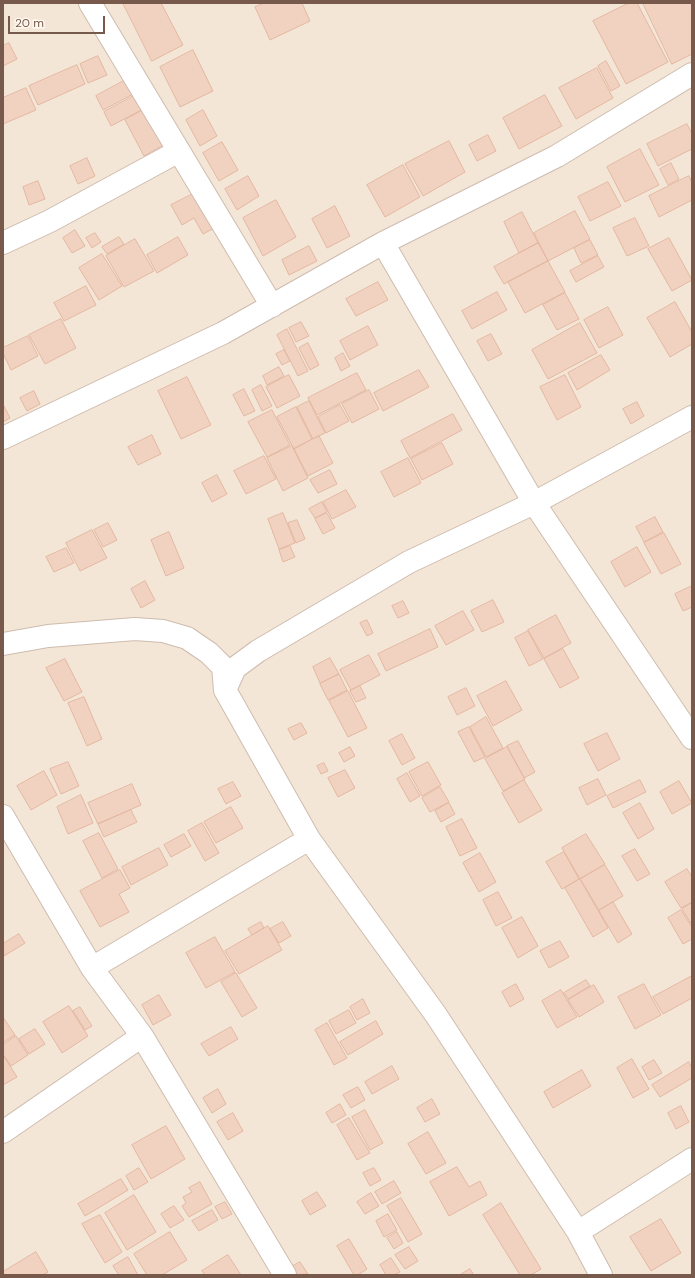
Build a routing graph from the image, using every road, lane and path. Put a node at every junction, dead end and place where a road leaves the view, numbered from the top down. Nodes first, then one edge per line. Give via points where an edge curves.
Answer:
1 (90, 3) edge
2 (689, 82) edge
3 (179, 151) junction
4 (3, 242) edge
5 (383, 243) junction
6 (272, 306) junction
7 (692, 417) edge
8 (3, 438) edge
9 (534, 503) junction
10 (3, 644) edge
11 (225, 690) junction
12 (692, 738) edge
13 (3, 816) edge
14 (309, 839) junction
15 (92, 968) junction
16 (142, 1036) junction
17 (3, 1132) edge
18 (692, 1159) edge
19 (578, 1232) junction
20 (285, 1275) edge
21 (601, 1275) edge

1 - 3 street
2 - 5 street via 557,156
3 - 4 street via 50,221
3 - 6 street
5 - 6 street
5 - 9 street
6 - 8 street via 223,333
7 - 9 street
9 - 11 street via 409,562 258,651 235,668
9 - 12 street
10 - 11 street via 48,636 136,629 163,631 187,638 209,653 223,668
11 - 14 street
13 - 15 street
14 - 15 street
14 - 19 street via 436,1015
15 - 16 street
16 - 17 street
16 - 20 street
18 - 19 street
19 - 21 street

